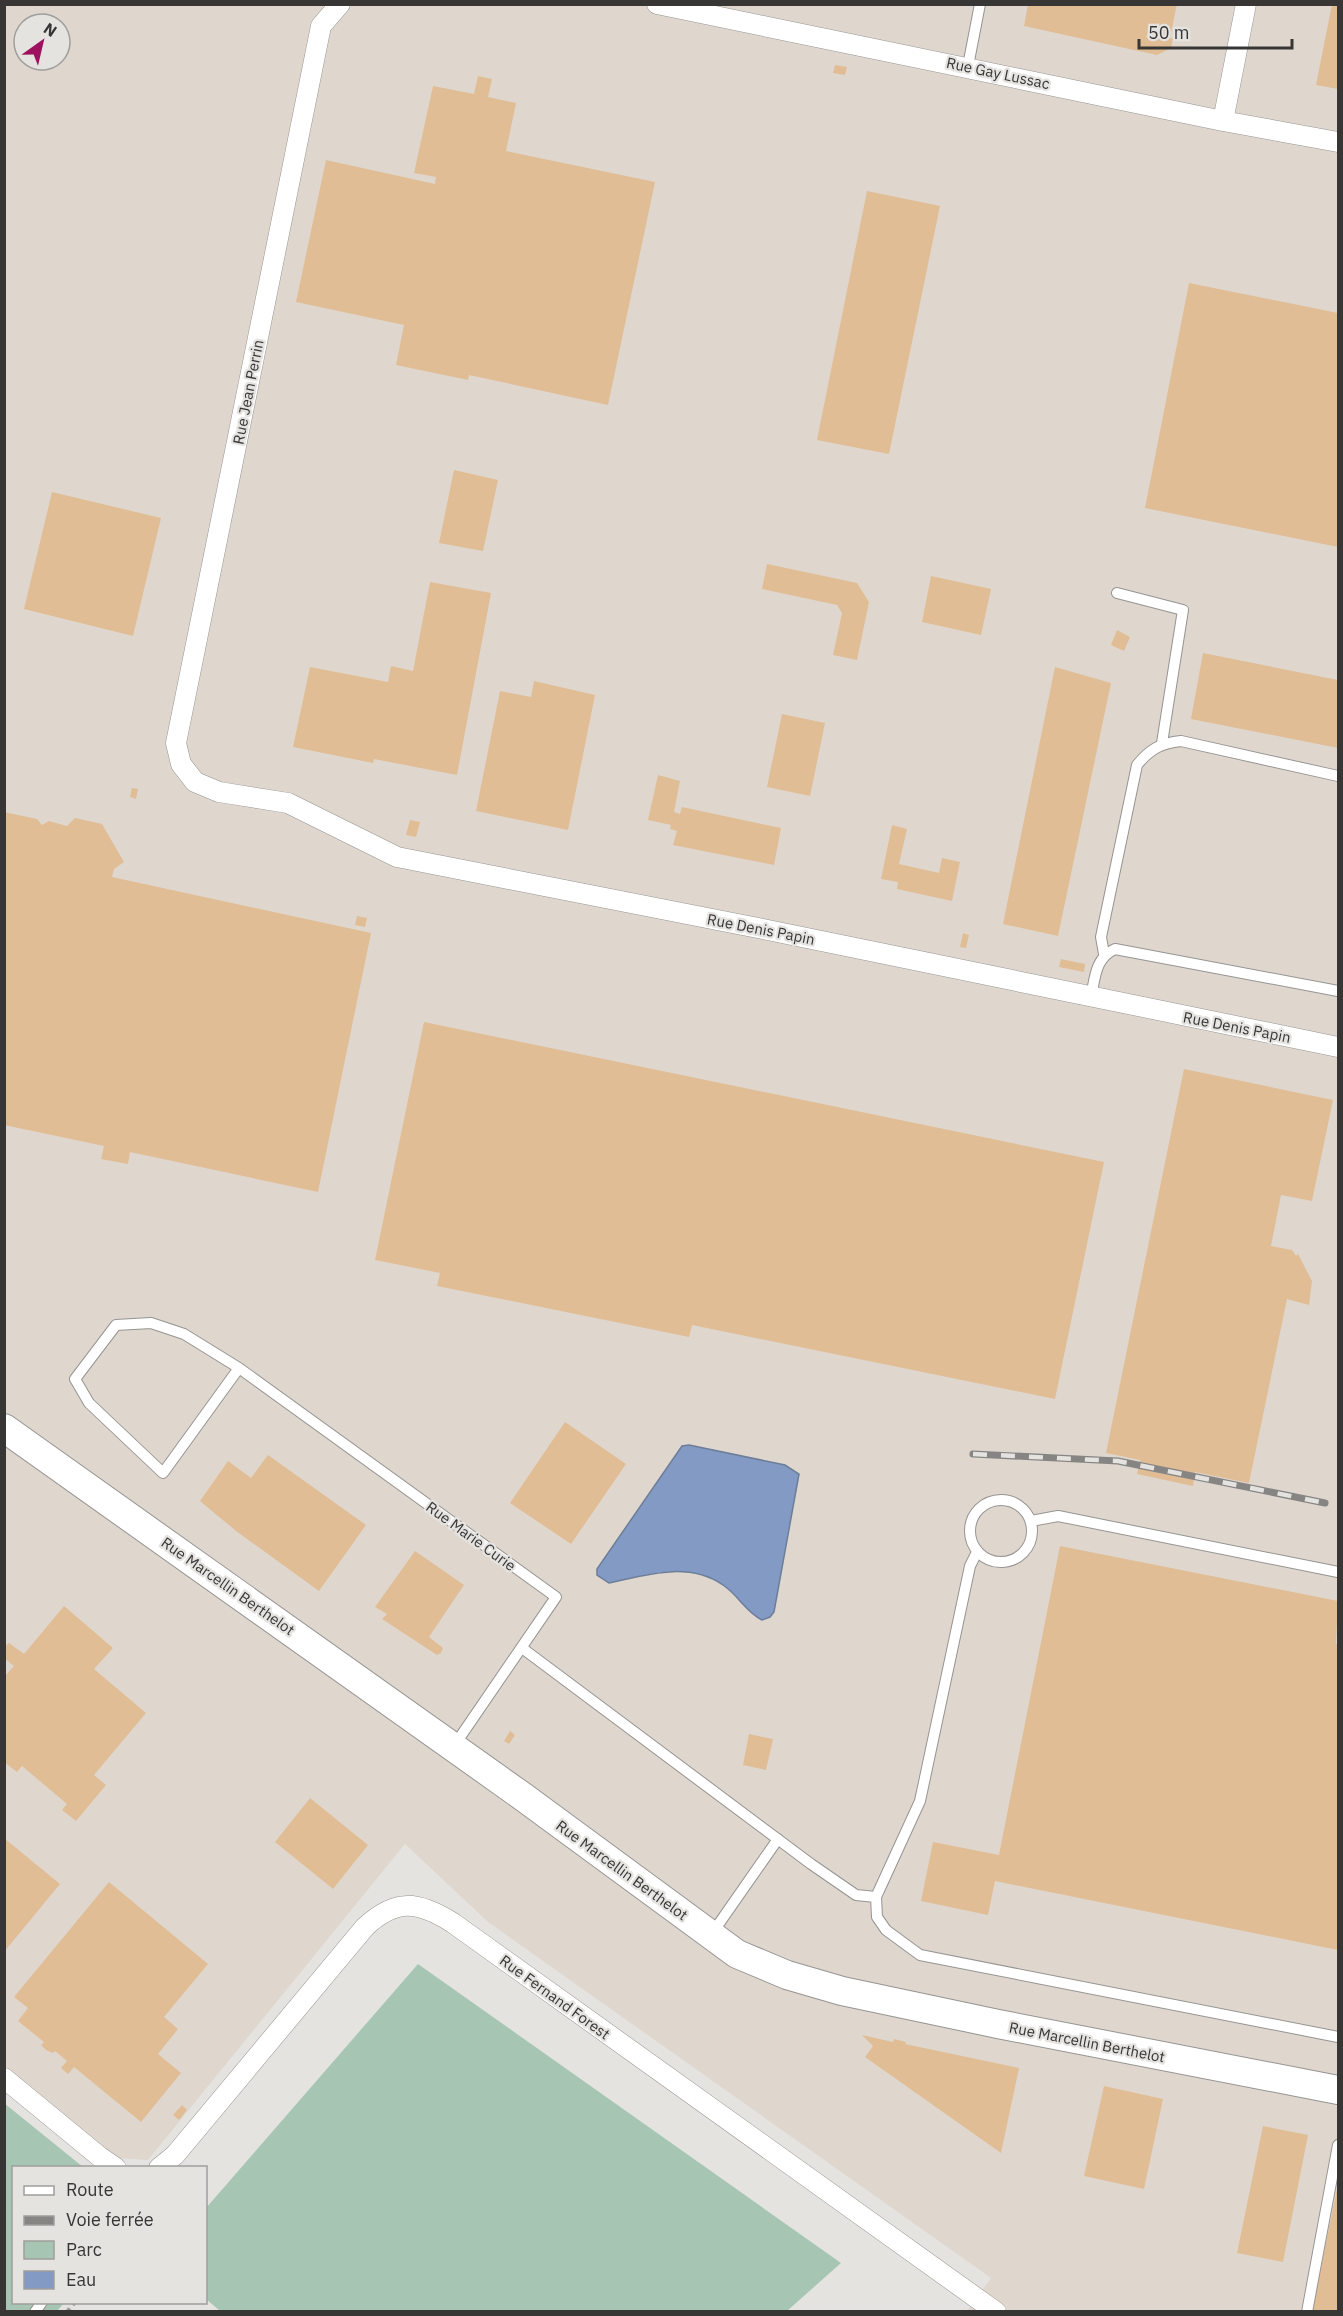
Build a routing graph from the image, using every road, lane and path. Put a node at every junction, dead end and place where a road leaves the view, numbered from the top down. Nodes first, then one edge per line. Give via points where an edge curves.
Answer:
1 (340, 4) edge
2 (657, 4) edge
3 (980, 4) edge
4 (1246, 4) edge
5 (968, 66) junction
6 (1223, 121) junction
7 (1338, 142) edge
8 (1118, 593) dead end
9 (1162, 743) junction
10 (1338, 776) edge
11 (195, 782) joint
12 (1104, 954) junction
13 (1338, 991) edge
14 (1091, 997) junction
15 (1338, 1047) edge
16 (239, 1368) junction
17 (4, 1428) edge
18 (1031, 1521) junction
19 (977, 1552) junction
20 (1338, 1572) edge
21 (522, 1648) junction
22 (453, 1747) junction
23 (778, 1839) junction
24 (876, 1897) junction
25 (711, 1935) junction
26 (1338, 2037) edge
27 (4, 2078) edge
28 (1338, 2090) edge
29 (1338, 2145) edge
30 (106, 2164) edge
31 (161, 2166) edge
32 (996, 2312) edge
33 (1307, 2312) edge

1 - 11 street, Rue Jean Perrin via 321,26 176,743 181,764
2 - 5 street, Rue Gay Lussac
3 - 5 lane
4 - 6 street
5 - 6 street, Rue Gay Lussac
6 - 7 street, Rue Gay Lussac
8 - 9 lane via 1183,610
9 - 10 lane via 1181,741
9 - 12 lane via 1137,765 1101,937
11 - 14 street, Rue Denis Papin via 219,792 288,803 397,857
12 - 13 lane via 1114,949
12 - 14 lane
14 - 15 street, Rue Denis Papin
16 - 16 lane via 184,1334 152,1323 116,1325 75,1379 89,1403 163,1473
16 - 21 lane, Rue Marie Curie via 556,1597
17 - 22 street, Rue Marcellin Berthelot
18 - 19 lane via 1031,1541 1020,1557 1002,1563
18 - 19 lane via 1019,1506 999,1500 980,1508 970,1526
18 - 20 lane via 1058,1516
19 - 24 lane via 970,1566 920,1801
21 - 22 lane, Rue Marie Curie
21 - 23 lane
22 - 25 street, Rue Marcellin Berthelot
23 - 24 lane via 856,1895
23 - 25 lane
24 - 26 lane via 877,1917 886,1930 920,1955
25 - 28 street, Rue Marcellin Berthelot via 747,1958 787,1975 842,1990
27 - 30 street
29 - 33 lane
31 - 32 street, Rue Fernand Forest via 175,2155 365,1928 392,1908 414,1906 453,1923

